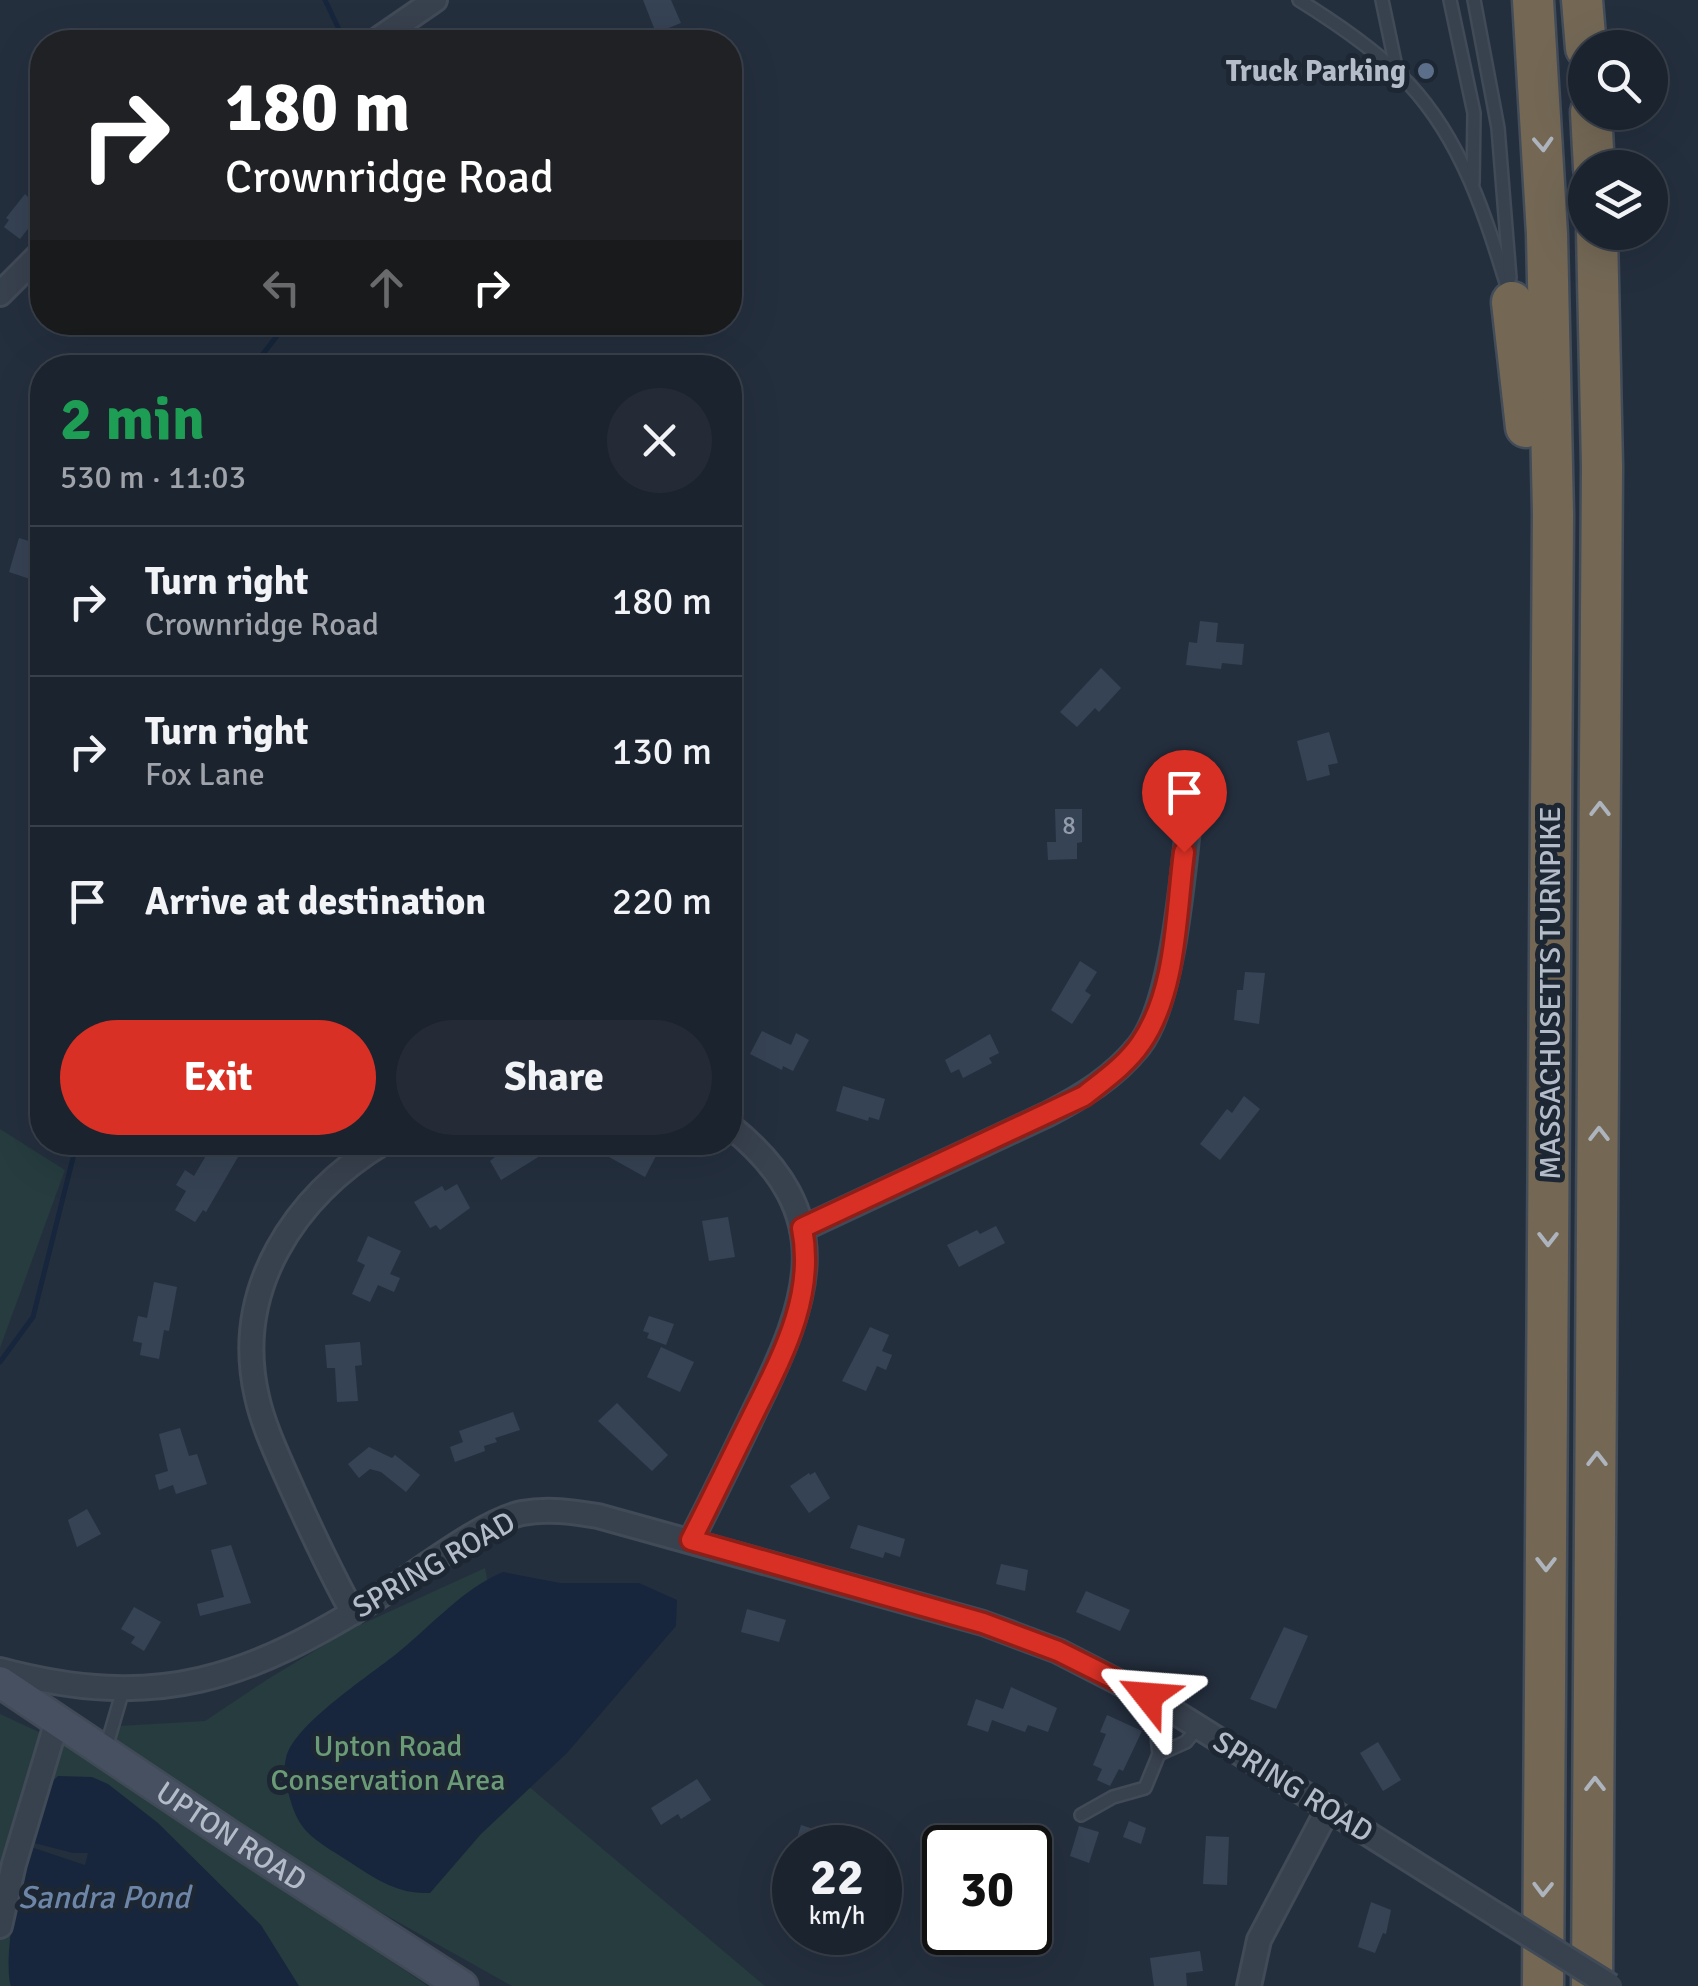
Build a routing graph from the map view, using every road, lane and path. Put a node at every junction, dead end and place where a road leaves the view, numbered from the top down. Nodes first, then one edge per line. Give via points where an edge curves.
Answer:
1 (434, 0) edge
2 (1299, 0) edge
3 (1382, 0) edge
4 (1450, 0) edge
5 (1474, 0) edge
6 (1532, 0) edge
7 (1582, 0) edge
8 (391, 30) edge
9 (1584, 30) edge
10 (1408, 83) junction
11 (1473, 184) junction
12 (1597, 250) edge
13 (30, 264) edge
14 (0, 294) edge
15 (1512, 302) junction
16 (1552, 720) junction
17 (1192, 792) dead end
18 (742, 1135) edge
19 (366, 1155) edge
20 (802, 1228) junction
21 (691, 1540) junction
22 (352, 1613) junction
23 (0, 1670) edge
24 (0, 1682) edge
25 (123, 1690) junction
26 (1165, 1706) junction
27 (57, 1720) junction
28 (1198, 1727) junction
29 (105, 1753) junction
30 (1160, 1754) junction
31 (1328, 1809) junction
32 (1081, 1815) dead end
33 (0, 1926) edge
34 (462, 1986) edge
35 (1249, 1986) edge
36 (1542, 1986) edge
37 (1592, 1986) edge
38 (1611, 1986) edge

1 - 8 street
2 - 10 lane
3 - 10 lane via 1396,62
4 - 11 lane via 1474,113
5 - 15 lane via 1498,128
6 -> 16 highway, MASSACHUSETTS TURNPIKE via 1548,252
7 - 9 highway
10 - 11 lane
11 - 15 lane
37 -> 12 highway, MASSACHUSETTS TURNPIKE via 1602,466
13 - 14 street
15 - 16 highway
16 -> 36 highway, MASSACHUSETTS TURNPIKE
17 - 20 street via 1159,1006 1142,1042 1116,1072 1084,1096
18 - 20 street via 778,1173
19 - 22 street via 330,1180 280,1242 259,1298 252,1357 269,1435
20 - 21 street via 804,1287 794,1325
21 - 22 street, SPRING ROAD via 598,1516 519,1513
21 - 26 street, SPRING ROAD via 983,1623 1058,1651
22 - 25 street, SPRING ROAD via 241,1670
23 - 25 street, SPRING ROAD
24 - 27 main road, UPTON ROAD
25 - 29 lane
26 - 28 street, SPRING ROAD
26 - 30 lane via 1156,1727
27 - 29 main road, UPTON ROAD
27 - 33 street
28 - 30 lane via 1186,1742
28 - 31 street, SPRING ROAD
29 - 34 main road, UPTON ROAD
30 - 32 lane via 1145,1788
31 - 35 street via 1259,1940
31 - 38 street, SPRING ROAD, bridge

